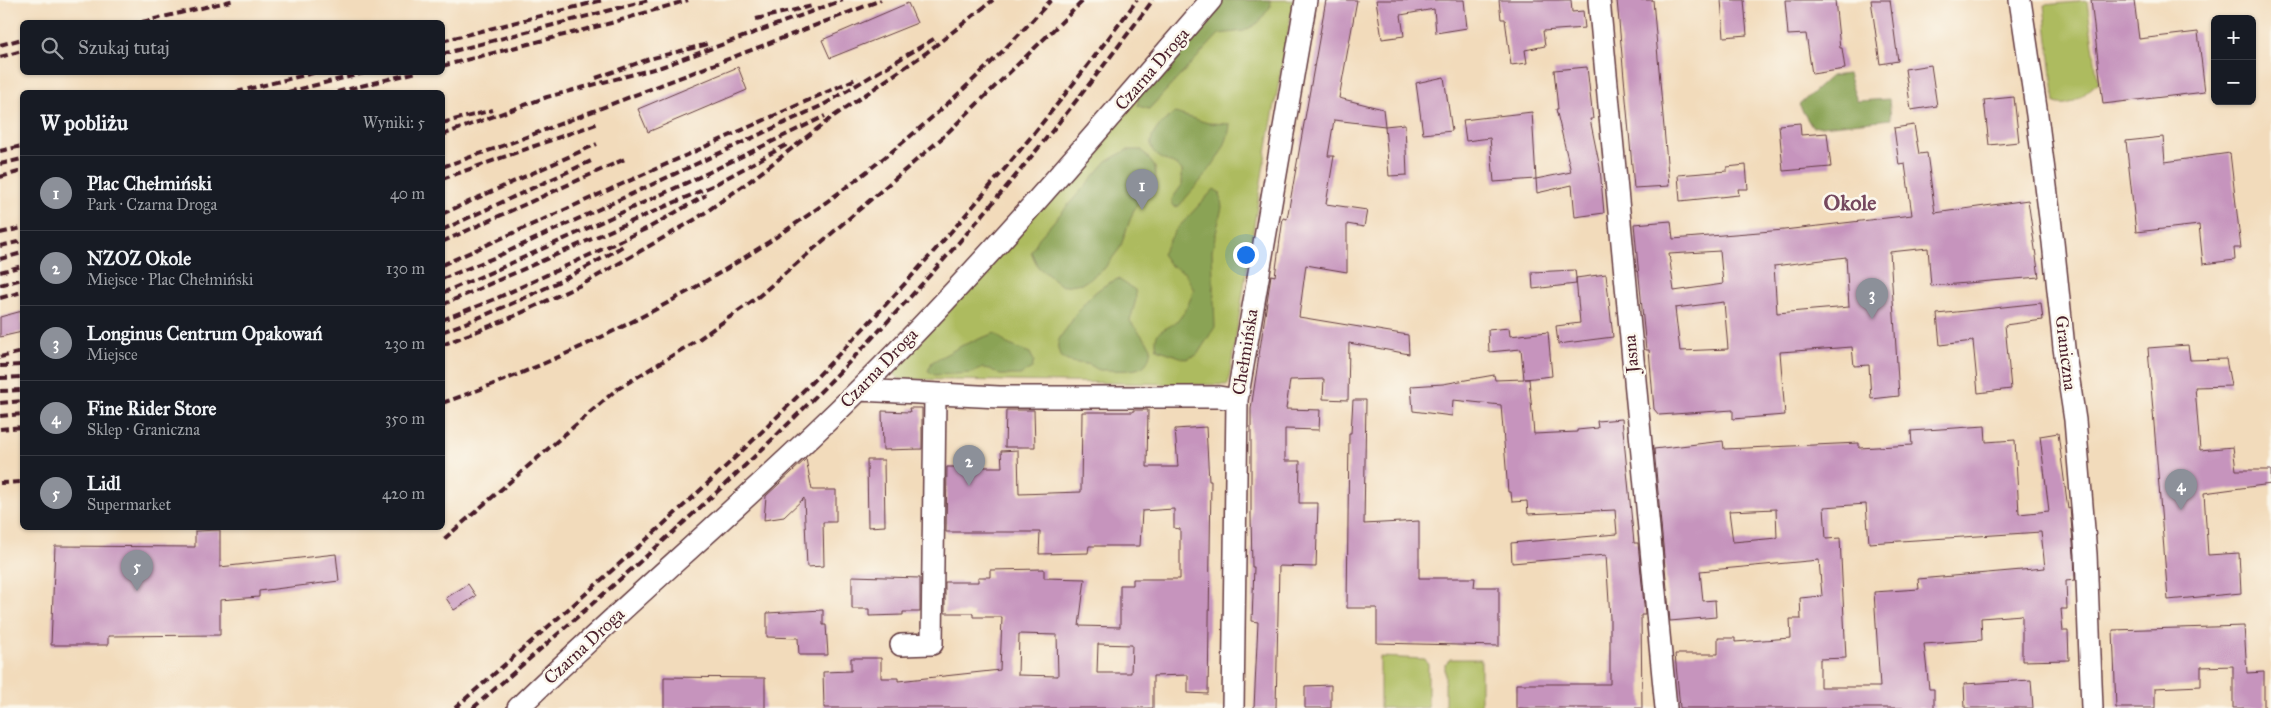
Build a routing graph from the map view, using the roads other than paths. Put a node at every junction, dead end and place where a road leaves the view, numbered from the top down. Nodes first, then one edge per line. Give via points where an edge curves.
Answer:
1 (1211, 0) edge
2 (1306, 0) edge
3 (1599, 0) edge
4 (2020, 0) edge
5 (859, 390) junction
6 (935, 395) junction
7 (1237, 400) junction
8 (901, 645) dead end
9 (2092, 698) edge
10 (518, 708) edge
11 (1233, 708) edge
12 (1666, 708) edge

1 - 5 street, Czarna Droga via 958,287
2 - 7 street, Chełmińska
3 - 12 street, Jasna
4 - 9 street, Graniczna via 2075,420 2086,554
5 - 6 street
5 - 10 street, Czarna Droga
6 - 7 street via 1219,397
6 - 8 street via 932,644
7 - 11 street, Chełmińska

